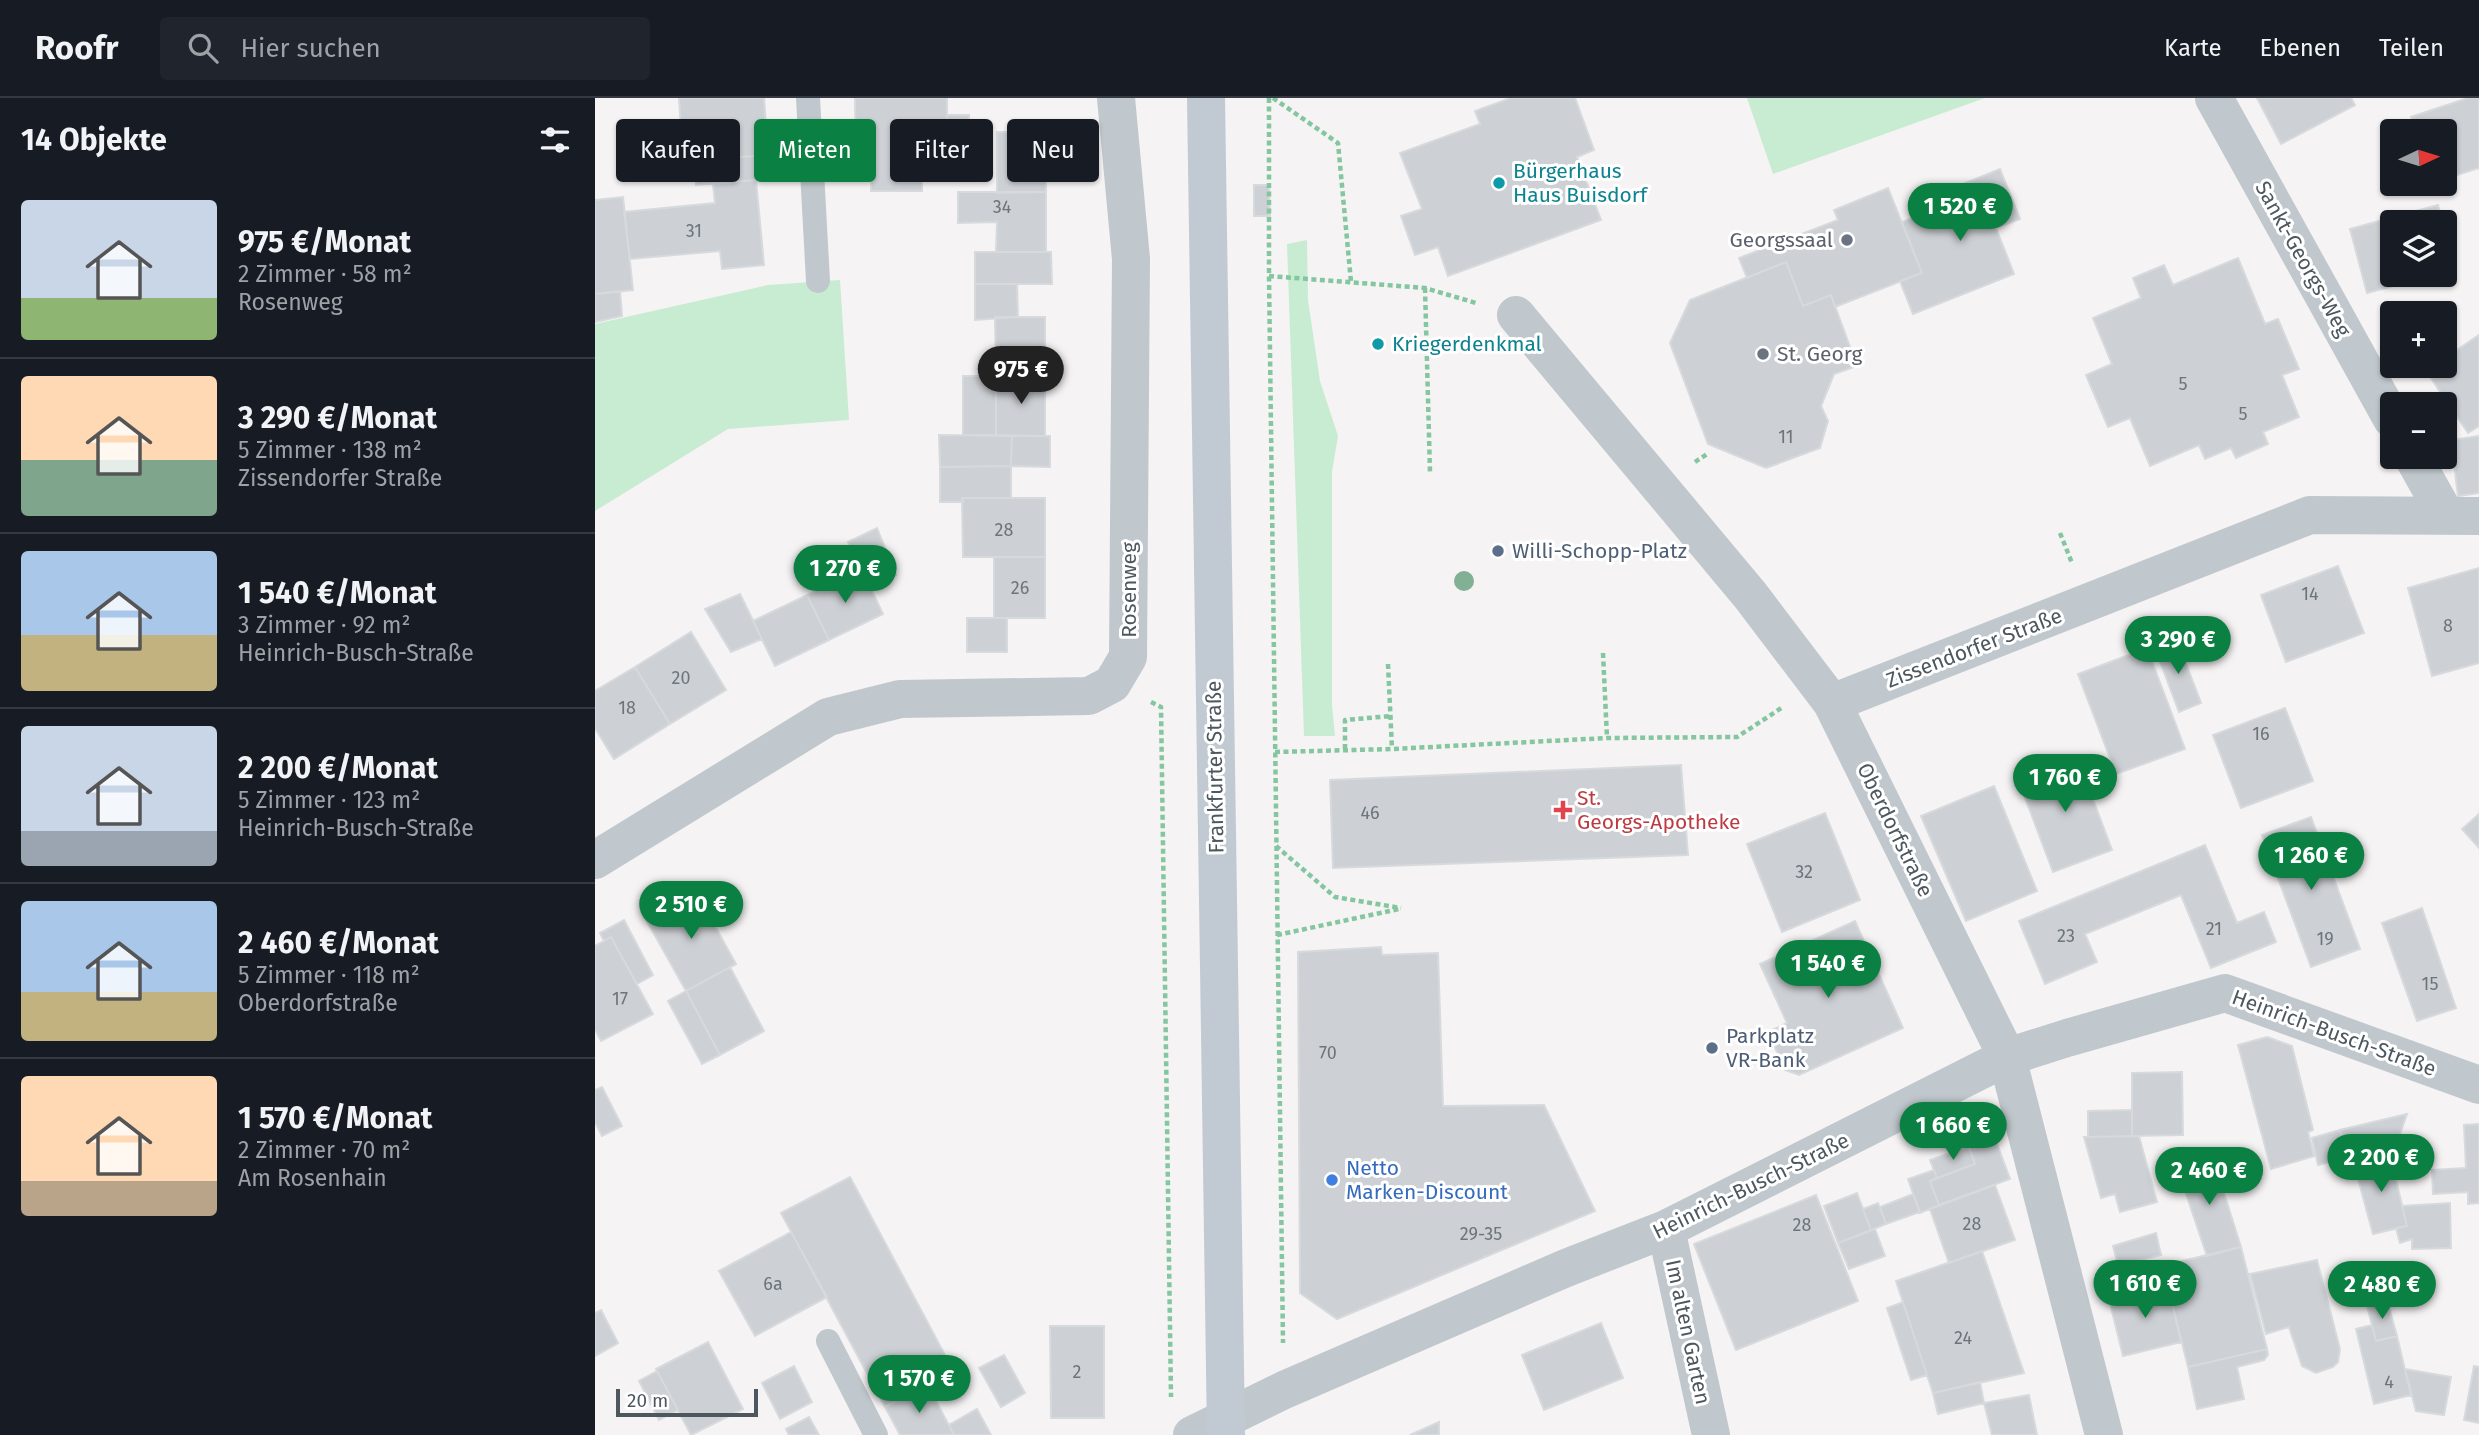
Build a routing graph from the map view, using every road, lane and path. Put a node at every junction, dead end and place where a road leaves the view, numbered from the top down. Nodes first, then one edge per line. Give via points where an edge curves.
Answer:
1 (808, 98) edge
2 (1116, 98) edge
3 (1206, 98) edge
4 (1271, 98) edge
5 (2214, 98) edge
6 (1269, 276) junction
7 (818, 281) dead end
8 (1351, 282) junction
9 (1425, 288) junction
10 (1516, 315) joint
11 (2380, 397) edge
12 (2423, 469) edge
13 (1430, 472) dead end
14 (2462, 516) edge
15 (1603, 653) dead end
16 (1388, 664) dead end
17 (1112, 684) junction
18 (1825, 694) junction
19 (1391, 716) junction
20 (1607, 738) junction
21 (1345, 749) junction
22 (1392, 749) junction
23 (1275, 752) junction
24 (1276, 846) junction
25 (595, 860) edge
26 (1277, 935) junction
27 (2007, 1057) junction
28 (2479, 1085) edge
29 (1666, 1229) junction
30 (828, 1341) dead end
31 (1284, 1390) junction
32 (1181, 1421) edge
33 (1226, 1426) edge
34 (876, 1435) edge
35 (1711, 1435) edge
36 (2105, 1435) edge

1 - 7 lane
2 - 17 street, Rosenweg via 1131,259 1131,369 1128,657
3 - 33 main road, Frankfurter Straße
4 - 6 path
4 - 8 path via 1338,143
5 - 11 street, Sankt-Georgs-Weg
6 - 8 path
6 - 23 path
8 - 9 path
9 - 10 path
9 - 13 path
10 - 18 street, Oberdorfstraße via 1750,595
12 - 14 street
14 - 18 street, Zissendorfer Straße via 2310,515
15 - 20 path
16 - 19 path
17 - 25 street via 1089,696 900,699 828,718
17 - 32 path via 1161,707
18 - 20 path via 1737,737
18 - 27 street, Oberdorfstraße
19 - 21 path via 1345,720
19 - 22 path
20 - 22 path
21 - 22 path
21 - 23 path
23 - 24 path
24 - 26 path
24 - 26 path via 1335,897 1401,908
26 - 31 path
27 - 28 street, Heinrich-Busch-Straße via 2225,993
27 - 29 street, Heinrich-Busch-Straße
27 - 36 street, Oberdorfstraße
29 - 31 street, Heinrich-Busch-Straße
29 - 35 street, Im alten Garten
30 - 34 lane
31 - 33 street, Heinrich-Busch-Straße
32 - 33 street, Heinrich-Busch-Straße

